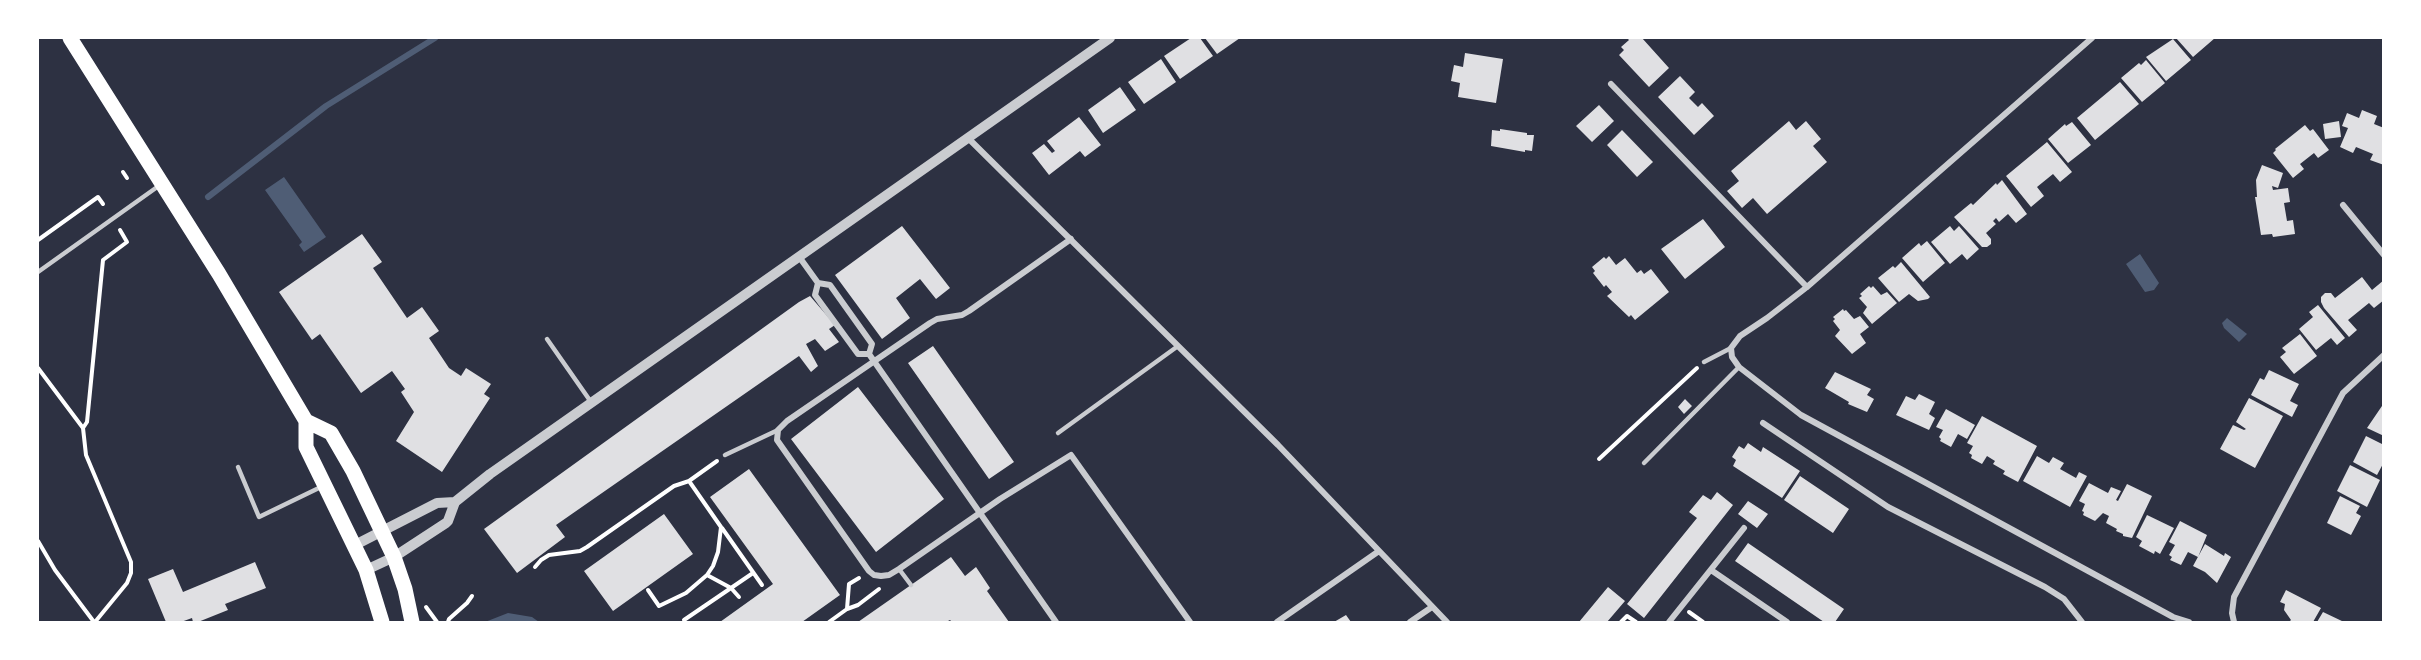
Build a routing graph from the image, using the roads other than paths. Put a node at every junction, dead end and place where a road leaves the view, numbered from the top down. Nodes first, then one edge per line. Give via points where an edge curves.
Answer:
1 (70, 38) edge
2 (1110, 38) edge
3 (2092, 38) edge
4 (1611, 84) dead end
5 (968, 138) junction
6 (162, 184) junction
7 (2343, 205) dead end
8 (1071, 239) junction
9 (2384, 255) edge
10 (800, 258) junction
11 (38, 272) edge
12 (818, 283) junction
13 (1807, 286) junction
14 (547, 339) dead end
15 (1178, 346) junction
16 (1731, 348) junction
17 (869, 354) junction
18 (2384, 355) edge
19 (874, 362) junction
20 (1704, 362) road end
21 (1739, 368) junction
22 (591, 402) junction
23 (306, 421) junction
24 (1763, 423) dead end
25 (778, 430) junction
26 (1058, 433) dead end
27 (725, 455) road end
28 (1644, 464) dead end
29 (238, 467) dead end
30 (325, 484) junction
31 (455, 501) junction
32 (980, 514) junction
33 (1744, 528) dead end
34 (383, 531) junction
35 (355, 546) junction
36 (1379, 551) junction
37 (394, 557) junction
38 (899, 569) junction
39 (366, 570) junction
40 (1711, 570) junction
41 (911, 585) dead end
42 (1432, 607) junction
43 (2171, 620) edge
44 (382, 622) edge
45 (412, 622) edge
46 (1056, 622) edge
47 (1190, 622) edge
48 (1277, 622) edge
49 (1410, 622) edge
50 (1447, 622) edge
51 (1669, 622) edge
52 (1787, 622) edge
53 (2082, 622) edge
54 (2189, 622) edge
55 (2234, 622) edge

1 - 6 highway
2 - 5 street
3 - 13 street
4 - 13 street
5 - 8 street
5 - 10 street
6 - 11 lane
6 - 23 highway
7 - 9 street
8 - 15 street
8 - 19 street via 969,311 930,323
10 - 12 street
10 - 22 street
12 - 17 street via 830,285 872,344
12 - 17 street via 815,295 858,354
13 - 16 street via 1740,336
14 - 22 lane
15 - 26 lane
15 - 36 street
16 - 20 lane
16 - 21 street
17 - 19 street
18 - 55 street via 2343,393 2234,597
19 - 25 street
19 - 32 street
21 - 28 lane
21 - 43 street via 1810,420
22 - 31 street
23 - 30 highway via 306,447
23 - 34 highway via 331,433
24 - 53 street via 1888,507 2045,587 2064,599
25 - 27 lane
25 - 38 street via 777,440 782,448 868,572 881,576
29 - 30 lane via 259,517
30 - 35 highway
31 - 34 street via 437,503
31 - 37 street via 448,521
32 - 38 street
32 - 46 street
32 - 47 street via 1071,455
33 - 40 street
34 - 35 street
34 - 37 highway
35 - 39 highway
36 - 42 street
36 - 48 street
37 - 39 street
37 - 45 highway
38 - 41 lane
39 - 44 highway
40 - 51 street
40 - 52 street
42 - 49 street
42 - 50 street
43 - 54 street

